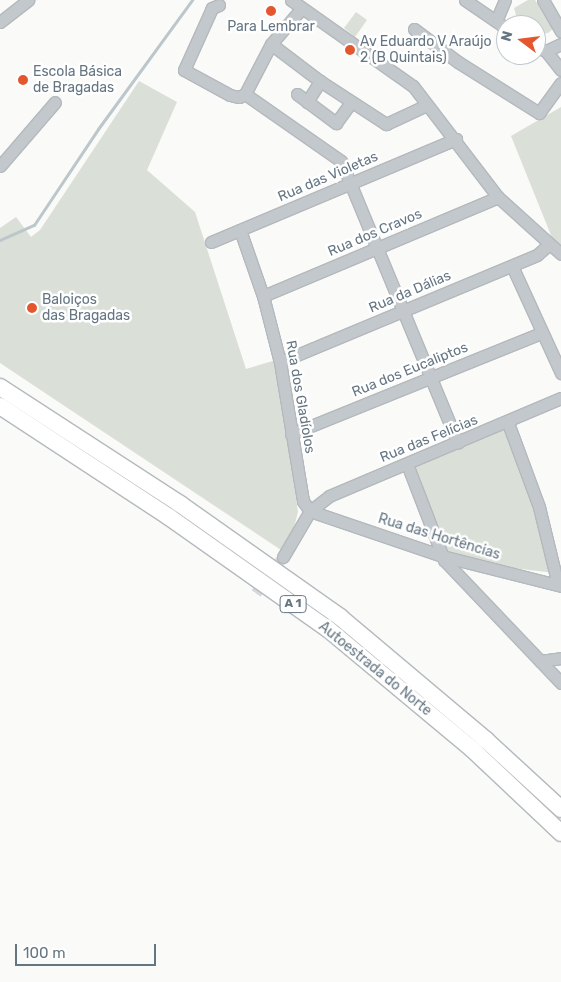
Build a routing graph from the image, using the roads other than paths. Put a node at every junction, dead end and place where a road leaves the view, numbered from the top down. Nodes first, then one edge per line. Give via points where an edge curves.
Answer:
1 (28, 0) edge
2 (291, 0) edge
3 (466, 0) edge
4 (505, 0) edge
5 (543, 0) edge
6 (219, 5) dead end
7 (302, 9) junction
8 (503, 15) edge
9 (496, 21) edge
10 (0, 22) edge
11 (414, 29) dead end
12 (561, 31) edge
13 (272, 44) junction
14 (561, 44) edge
15 (546, 48) edge
16 (546, 54) edge
17 (561, 70) edge
18 (320, 81) junction
19 (561, 83) edge
20 (244, 94) junction
21 (297, 94) dead end
22 (55, 102) dead end
23 (307, 102) junction
24 (351, 102) junction
25 (427, 104) junction
26 (456, 139) junction
27 (0, 166) edge
28 (352, 184) junction
29 (498, 197) junction
30 (240, 230) junction
31 (211, 242) dead end
32 (548, 245) junction
33 (376, 248) junction
34 (561, 254) edge
35 (512, 266) junction
36 (263, 296) junction
37 (402, 312) junction
38 (541, 333) junction
39 (280, 362) junction
40 (561, 373) edge
41 (430, 378) junction
42 (0, 387) edge
43 (561, 398) edge
44 (0, 406) edge
45 (508, 423) junction
46 (291, 434) junction
47 (458, 443) junction
48 (407, 464) junction
49 (310, 511) junction
50 (442, 556) junction
51 (282, 558) tunnel mouth
52 (560, 586) edge
53 (561, 658) edge
54 (540, 661) junction
55 (561, 683) edge
56 (561, 809) edge
57 (561, 833) edge

1 - 10 street
2 - 7 street
3 - 9 street
4 - 8 street
5 - 12 street
6 - 20 street via 212,8 184,70 230,95 238,97
7 - 13 street
7 - 25 street via 392,69 413,86
11 - 19 street via 458,62 539,112
13 - 18 street
13 - 20 street
14 - 15 street
16 - 17 street
18 - 23 street
18 - 24 street
20 - 28 street via 340,162
21 - 23 street
22 - 27 street
23 - 24 street via 336,123
24 - 25 street via 386,124
25 - 26 street
26 - 28 street, Rua das Violetas
26 - 29 street
28 - 30 street, Rua das Violetas
28 - 33 street
29 - 32 street
29 - 33 street, Rua dos Cravos
30 - 31 street, Rua das Violetas
30 - 36 street, Rua dos Gladíolos
32 - 34 street
32 - 35 street, Rua da Dálias via 538,255
33 - 36 street, Rua dos Cravos
33 - 37 street
35 - 37 street, Rua da Dálias
35 - 38 street
36 - 39 street, Rua dos Gladíolos
37 - 39 street, Rua da Dálias
37 - 41 street
38 - 40 street
38 - 41 street, Rua dos Eucaliptos
39 - 46 street, Rua dos Gladíolos
41 - 46 street, Rua dos Eucaliptos
41 - 47 street
42 - 56 highway, Autoestrada do Norte / A 1 via 180,504 340,617 451,710
43 - 45 street, Rua das Felícias
44 - 57 highway, Autoestrada do Norte / A 1 via 169,517 328,629 473,750
45 - 47 street, Rua das Felícias
45 - 52 street via 539,507
46 - 49 street, Rua dos Gladíolos via 303,501
47 - 48 street, Rua das Felícias
48 - 49 street, Rua das Felícias via 329,496
48 - 50 street
49 - 50 street, Rua das Hortências
49 - 51 street
50 - 52 street, Rua das Hortências
50 - 54 street
53 - 54 street
54 - 55 street

